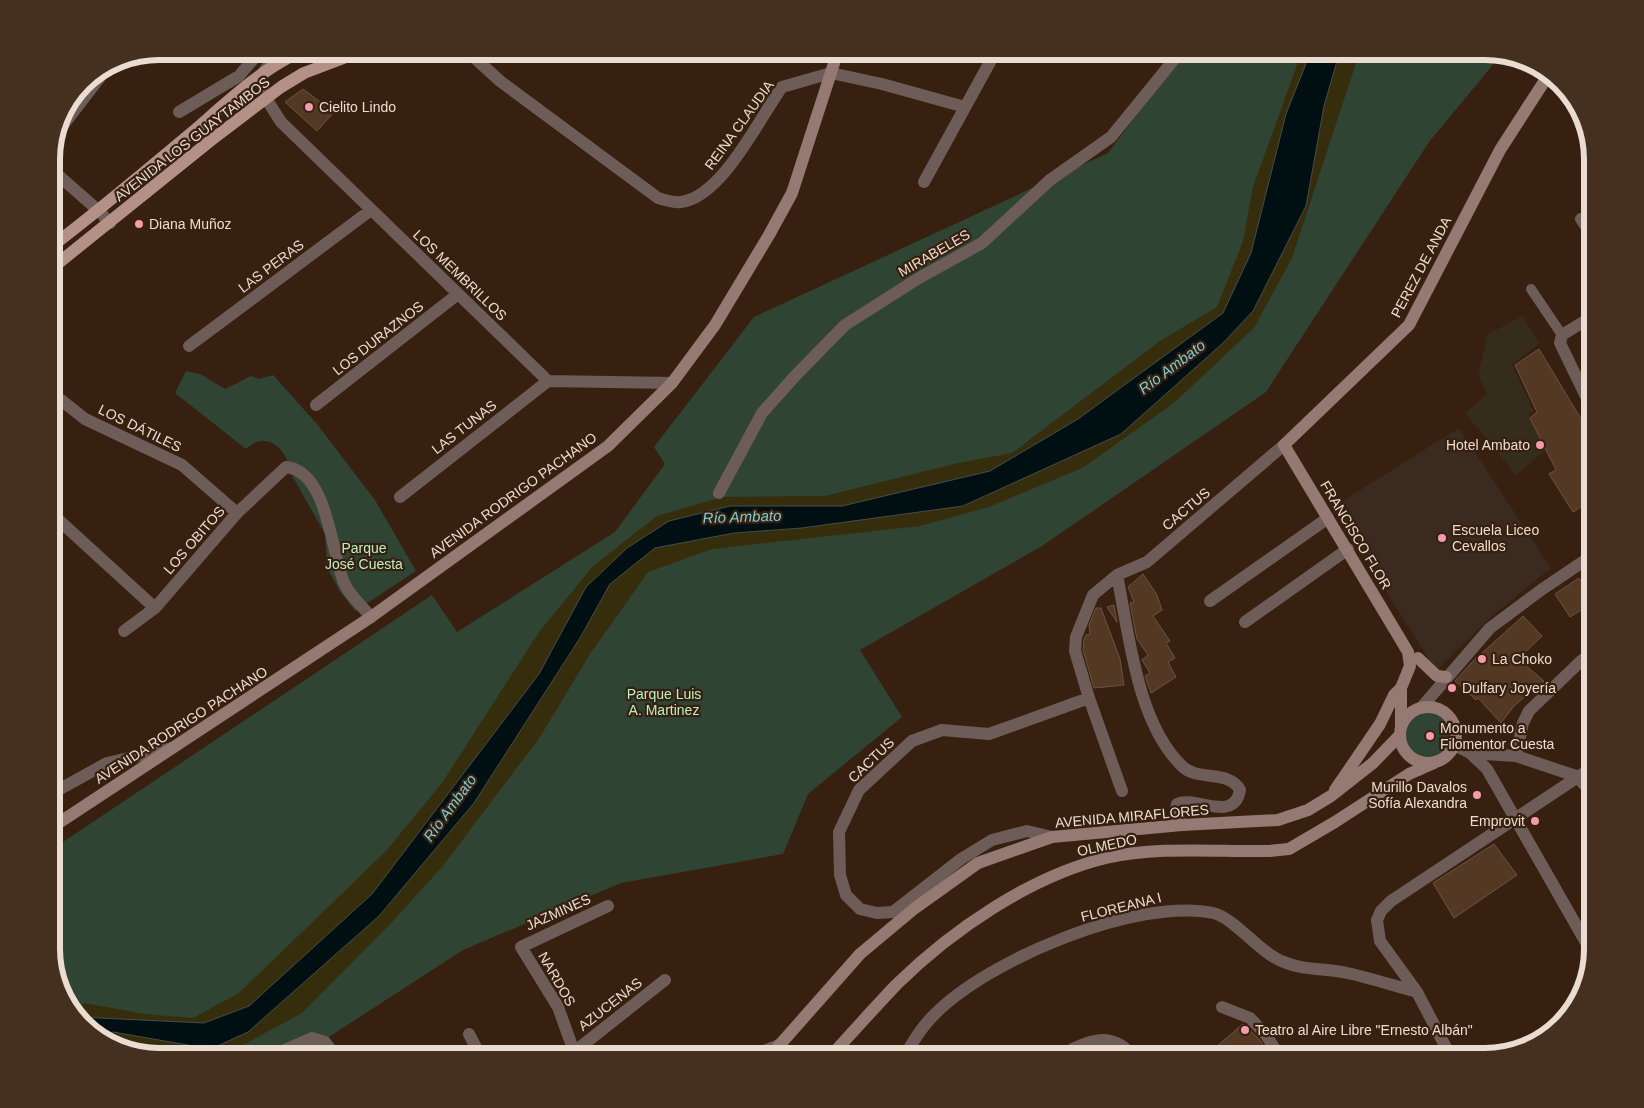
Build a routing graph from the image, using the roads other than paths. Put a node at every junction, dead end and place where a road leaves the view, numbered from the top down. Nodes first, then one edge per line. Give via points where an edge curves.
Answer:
1 (252, 60) edge
2 (273, 60) edge
3 (289, 60) edge
4 (337, 60) edge
5 (477, 60) edge
6 (835, 60) edge
7 (991, 60) edge
8 (1174, 60) edge
9 (831, 73) junction
10 (260, 78) junction
11 (1545, 81) edge
12 (94, 85) edge
13 (267, 100) junction
14 (965, 107) junction
15 (179, 112) dead end
16 (69, 117) edge
17 (60, 176) edge
18 (924, 182) dead end
19 (371, 210) junction
20 (99, 211) junction
21 (1581, 219) dead end
22 (110, 223) junction
23 (1584, 224) edge
24 (60, 241) edge
25 (60, 263) edge
26 (1531, 288) dead end
27 (458, 294) junction
28 (1584, 322) edge
29 (1561, 339) junction
30 (189, 346) dead end
31 (548, 381) junction
32 (672, 383) junction
33 (1584, 390) edge
34 (60, 399) edge
35 (316, 405) dead end
36 (1284, 445) junction
37 (719, 493) dead end
38 (400, 497) dead end
39 (237, 513) junction
40 (1328, 518) junction
41 (60, 520) edge
42 (1348, 549) junction
43 (1584, 561) edge
44 (1117, 575) junction
45 (1210, 601) dead end
46 (155, 608) junction
47 (371, 617) junction
48 (1245, 622) dead end
49 (124, 631) dead end
50 (1403, 641) junction
51 (1418, 658) junction
52 (1582, 660) dead end
53 (1446, 677) junction
54 (1401, 688) junction
55 (1089, 698) junction
56 (1419, 709) junction
57 (1401, 731) junction
58 (1454, 745) junction
59 (172, 748) junction
60 (1470, 754) junction
61 (1516, 756) junction
62 (1434, 763) junction
63 (1584, 772) edge
64 (1576, 776) junction
65 (1584, 784) edge
66 (60, 790) edge
67 (1122, 791) dead end
68 (1332, 796) junction
69 (1515, 820) junction
70 (60, 823) edge
71 (1182, 825) junction
72 (1052, 837) junction
73 (608, 906) dead end
74 (1584, 939) edge
75 (521, 946) joint
76 (665, 980) dead end
77 (1417, 992) junction
78 (1222, 1007) dead end
79 (468, 1034) dead end
80 (779, 1045) junction
81 (289, 1048) edge
82 (329, 1048) edge
83 (476, 1048) edge
84 (573, 1048) edge
85 (582, 1048) edge
86 (771, 1048) edge
87 (776, 1048) edge
88 (838, 1048) edge
89 (910, 1048) edge
90 (1078, 1048) edge
91 (1125, 1048) edge
92 (1274, 1048) edge
93 (1446, 1048) edge

1 - 15 street via 239,76
2 - 10 street
3 - 10 main road, AVENIDA LOS GUAYTAMBOS
4 - 13 main road, AVENIDA LOS GUAYTAMBOS via 304,72
5 - 9 street, REINA CLAUDIA via 500,81 658,198 680,203 702,194 725,174 782,87
6 - 9 main road, AVENIDA RODRIGO PACHANO
7 - 14 street
8 - 37 street, MIRABELES via 1111,137 1050,180 982,243 845,325 762,413
9 - 14 street, REINA CLAUDIA
9 - 32 main road, AVENIDA RODRIGO PACHANO via 792,193 715,326
10 - 13 street, LOS MEMBRILLOS
10 - 20 main road, AVENIDA LOS GUAYTAMBOS via 228,101
11 - 36 main road, PEREZ DE ANDA via 1500,150 1408,325
12 - 16 street
13 - 19 street, LOS MEMBRILLOS via 281,122
13 - 22 main road, AVENIDA LOS GUAYTAMBOS via 210,141
14 - 18 street
17 - 20 street
19 - 27 street, LOS MEMBRILLOS
19 - 30 street, LAS PERAS
20 - 22 street
20 - 24 main road, AVENIDA LOS GUAYTAMBOS
21 - 23 street
22 - 25 main road, AVENIDA LOS GUAYTAMBOS
26 - 29 street
27 - 31 street, LOS MEMBRILLOS
27 - 35 street, LOS DURAZNOS
28 - 29 street
29 - 33 street
31 - 32 street
31 - 38 street, LAS TUNAS
32 - 47 main road, AVENIDA RODRIGO PACHANO via 608,446
34 - 39 street, LOS DÁTILES via 85,419 182,465
36 - 40 main road, FRANCISCO FLOR
36 - 44 street, CACTUS via 1147,562
39 - 46 street, LOS OBITOS
39 - 47 street, LOS OBITOS via 286,467 305,474 315,489 333,537 343,582
40 - 42 main road, FRANCISCO FLOR
40 - 45 street
41 - 46 street
42 - 48 street
42 - 50 main road, FRANCISCO FLOR
43 - 53 street via 1490,628
44 - 55 street, CACTUS via 1093,595 1076,637 1075,651
44 - 71 street via 1143,695 1162,744 1194,774 1229,780 1238,784 1240,790 1234,803 1226,807 1184,801 1177,804 1175,813
46 - 49 street, LOS OBITOS
47 - 59 main road, AVENIDA RODRIGO PACHANO
50 - 51 main road
50 - 54 main road via 1410,659
51 - 53 main road via 1437,676
51 - 56 main road via 1409,695
52 - 61 street via 1529,711
53 - 56 street
54 - 57 main road
54 - 68 main road
55 - 67 street, CACTUS
55 - 72 street, CACTUS via 989,734 942,730 912,741 859,790 839,832 840,875 846,895 860,909 893,912 961,859 992,840 1027,831
56 - 57 main road via 1408,716
56 - 58 main road via 1434,708 1449,717 1456,733
57 - 62 main road via 1401,744 1411,757
57 - 68 main road, AVENIDA MIRAFLORES via 1373,763
58 - 60 street
58 - 62 main road via 1446,756
59 - 66 street via 108,763
59 - 70 main road, AVENIDA RODRIGO PACHANO
60 - 61 street
60 - 69 street via 1487,768
61 - 64 street
62 - 88 main road, OLMEDO via 1409,774 1289,849 1144,852 1107,858 1058,873 950,938 898,984
63 - 64 street
64 - 65 street
64 - 69 street
68 - 71 main road, AVENIDA MIRAFLORES via 1308,810 1278,820
69 - 74 street
69 - 77 street via 1391,902 1379,915 1380,941
71 - 72 main road, AVENIDA MIRAFLORES
72 - 80 main road, AVENIDA MIRAFLORES via 978,863 915,908 860,954
73 - 75 street, JAZMINES
75 - 84 street, NARDOS via 558,1007
76 - 85 street, AZUCENAS
77 - 89 street, FLOREANA I via 1347,972 1284,963 1214,913 1180,909 1158,911 1073,935 981,978 934,1014
77 - 93 street
78 - 92 street via 1250,1018
79 - 83 street
80 - 86 street
80 - 87 main road, AVENIDA MIRAFLORES
81 - 82 street via 312,1038 325,1042
90 - 91 street via 1106,1039 1119,1042

